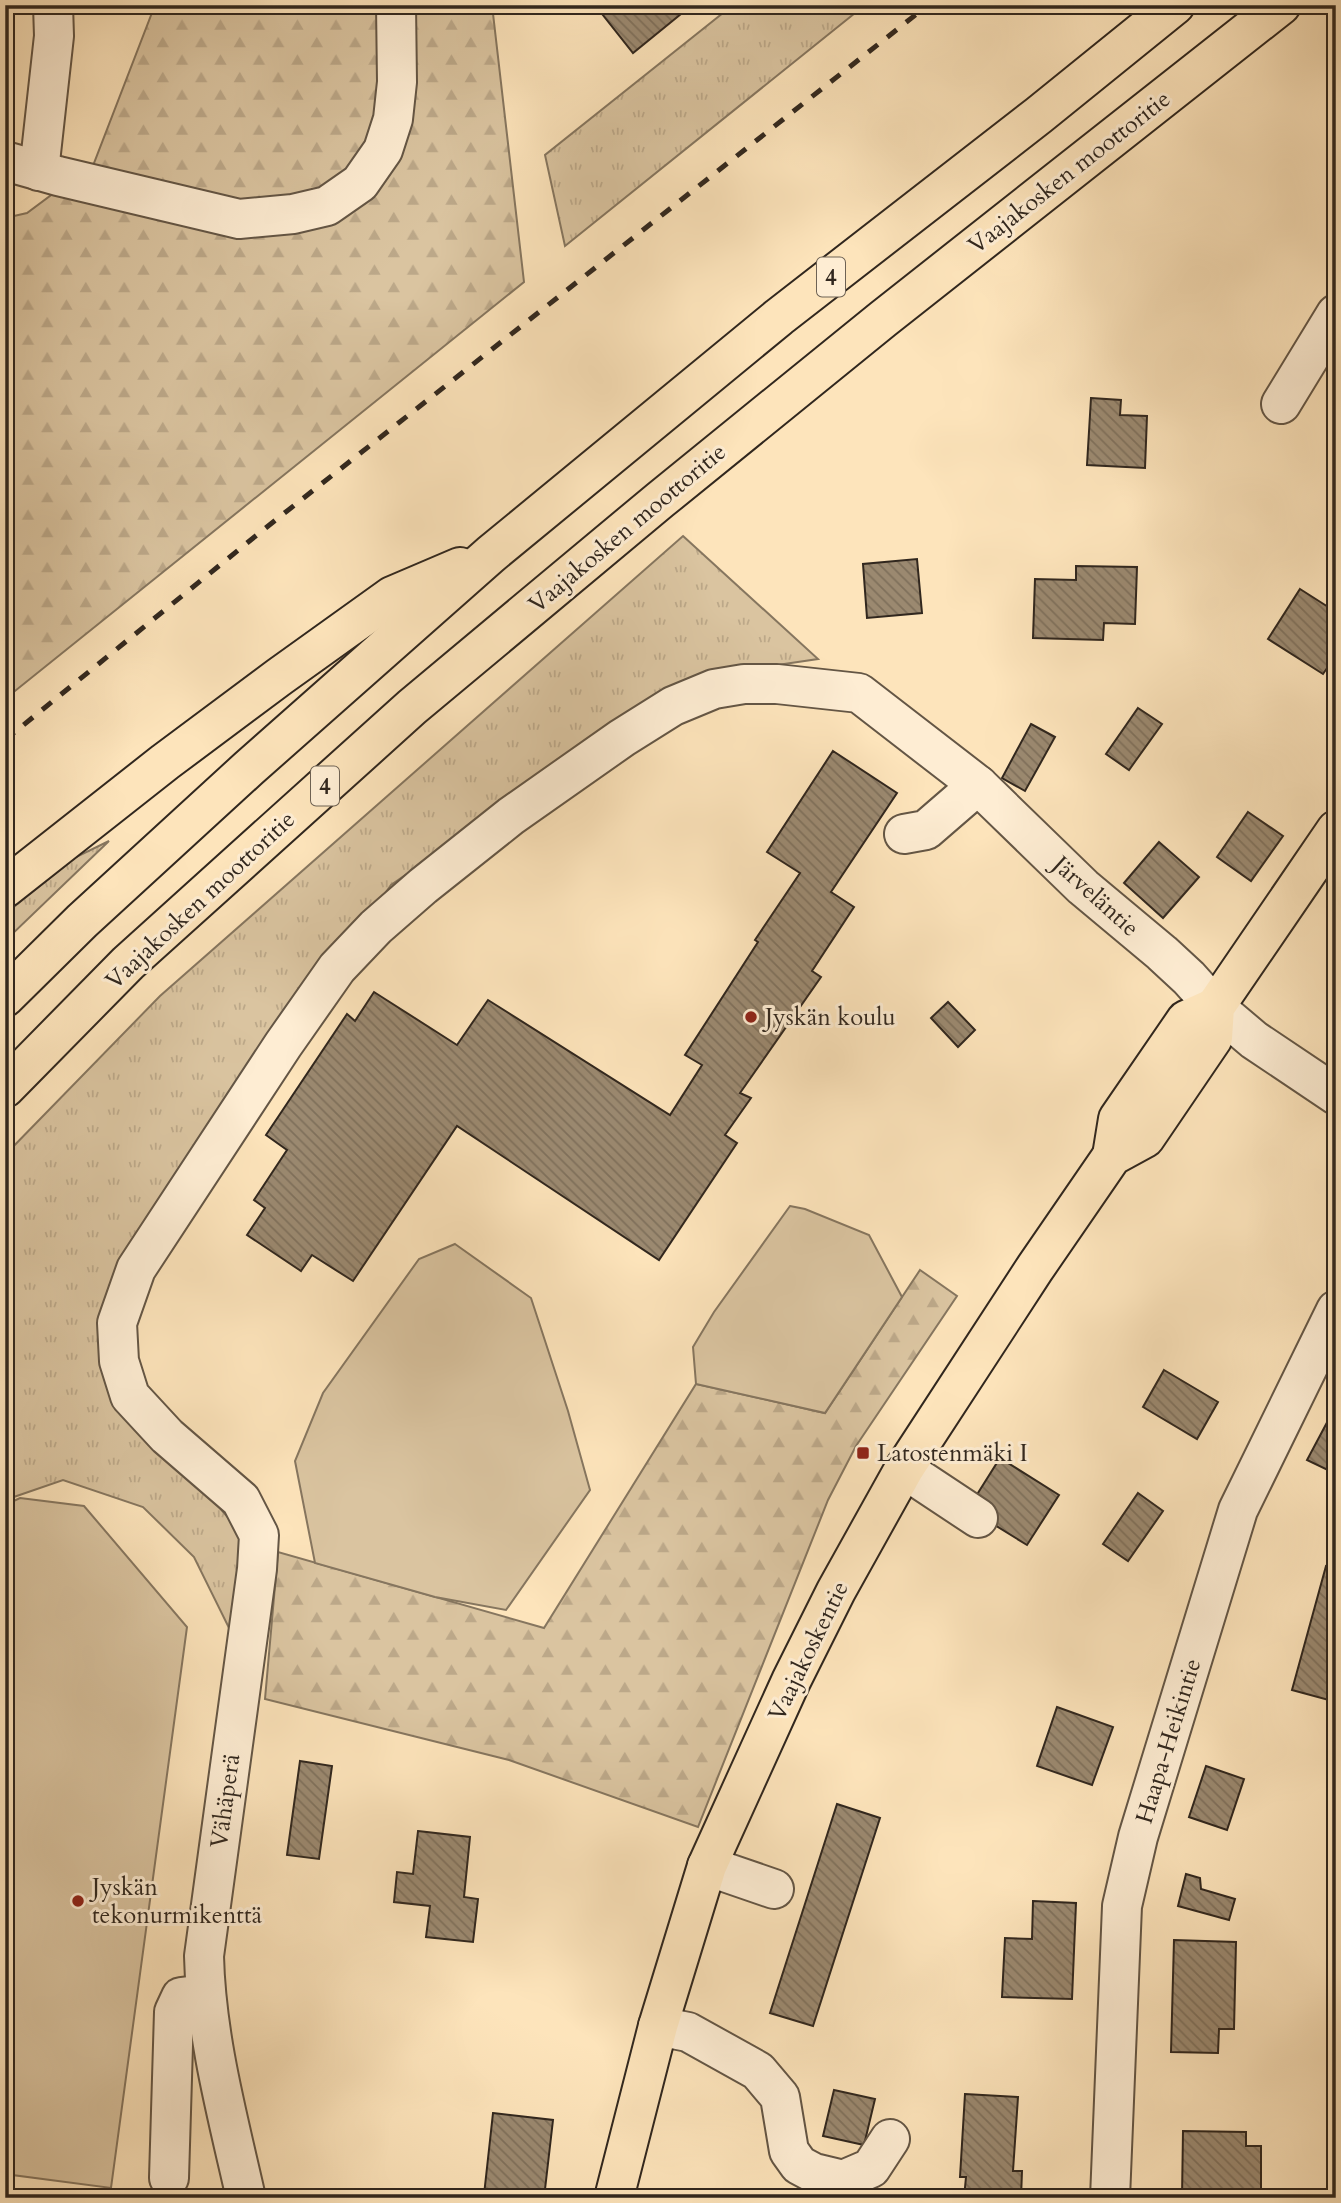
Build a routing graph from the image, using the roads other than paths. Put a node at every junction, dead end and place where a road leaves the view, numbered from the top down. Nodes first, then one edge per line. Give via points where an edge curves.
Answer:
1 (53, 5) edge
2 (397, 5) edge
3 (1175, 5) edge
4 (1282, 5) edge
5 (34, 169) edge
6 (5, 188) edge
7 (1336, 314) edge
8 (1281, 404) dead end
9 (491, 554) junction
10 (859, 693) joint
11 (978, 785) junction
12 (1336, 830) edge
13 (904, 834) dead end
14 (5, 888) edge
15 (5, 997) edge
16 (1215, 1007) junction
17 (5, 1088) edge
18 (1336, 1095) edge
19 (1336, 1310) edge
20 (904, 1469) junction
21 (978, 1518) dead end
22 (708, 1866) junction
23 (774, 1889) dead end
24 (205, 1994) junction
25 (658, 2026) junction
26 (890, 2139) dead end
27 (169, 2178) dead end
28 (246, 2198) edge
29 (614, 2198) edge
30 (1110, 2198) edge

1 - 5 street via 54,36
2 - 5 street via 397,82 393,119 383,150 360,183 327,206 239,219
3 - 9 main road, 4 via 779,317
4 - 17 main road, Vaajakosken moottoritie / 4 via 883,318 412,707 128,963
5 - 6 street
7 - 8 street
9 - 14 main road via 393,596 165,762
9 - 15 main road, 4 via 239,777
10 - 11 street, Järveläntie
10 - 24 street, Vähäperä via 777,684 714,689 663,712 622,738 413,894 337,968 136,1269 117,1323 119,1361 130,1396 167,1436 241,1500 259,1535 204,1956
11 - 13 street via 926,830
11 - 16 street, Järveläntie
12 - 16 main road, Vaajakoskentie
16 - 18 street, Järveläntie via 1254,1041
16 - 20 main road, Vaajakoskentie via 1213,1038 1181,1086 1144,1138 1112,1156
19 - 30 street, Haapa-Heikintie via 1238,1510 1138,1837 1122,1906
20 - 21 street
20 - 22 main road, Vaajakoskentie via 791,1681
22 - 23 street
22 - 25 main road, Vaajakoskentie
24 - 27 street via 181,1997 174,2012
24 - 28 street, Vähäperä
25 - 26 street via 688,2032 758,2071 780,2097 789,2151 799,2165 814,2173 844,2180 870,2168
25 - 29 main road, Vaajakoskentie

